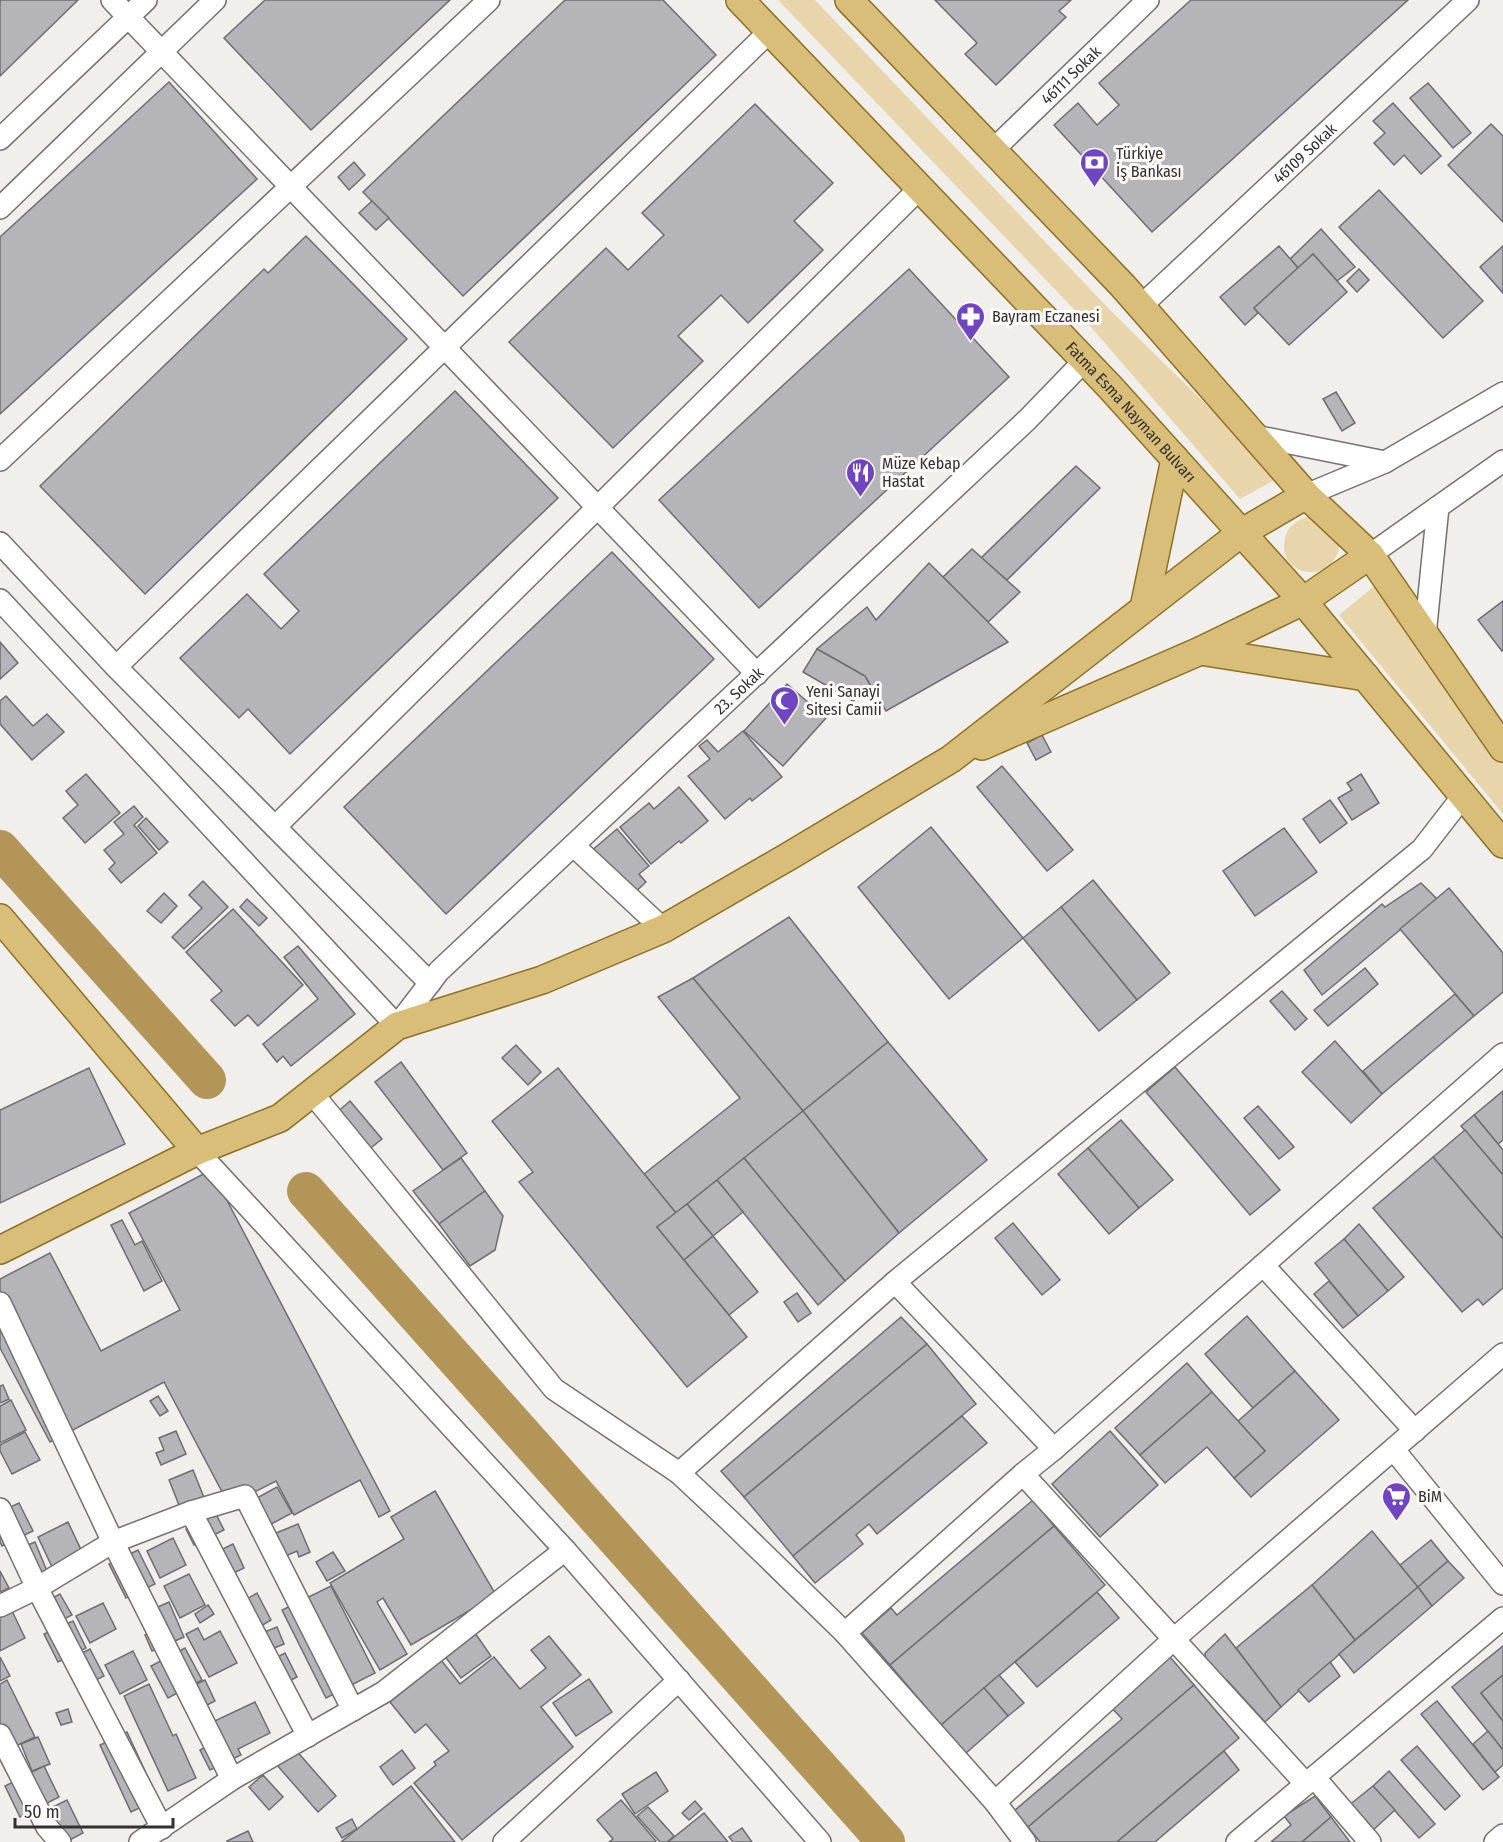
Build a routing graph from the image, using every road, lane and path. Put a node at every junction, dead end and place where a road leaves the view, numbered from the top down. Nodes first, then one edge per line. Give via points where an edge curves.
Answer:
1 (112, 0) edge
2 (146, 0) edge
3 (215, 0) edge
4 (489, 0) edge
5 (740, 0) edge
6 (849, 0) edge
7 (1148, 0) edge
8 (1468, 0) edge
9 (129, 17) junction
10 (770, 31) junction
11 (162, 50) junction
12 (0, 139) edge
13 (993, 150) junction
14 (291, 186) junction
15 (920, 188) junction
16 (0, 208) edge
17 (1141, 306) junction
18 (445, 347) junction
19 (1085, 360) junction
20 (1503, 393) edge
21 (1255, 436) junction
22 (1175, 459) junction
23 (0, 460) edge
24 (1503, 461) edge
25 (1385, 462) junction
26 (1306, 495) junction
27 (598, 507) junction
28 (1438, 507) junction
29 (1241, 533) junction
30 (0, 543) edge
31 (1370, 555) junction
32 (0, 600) edge
33 (1303, 601) junction
34 (1144, 608) junction
35 (1425, 635) junction
36 (1200, 651) junction
37 (116, 667) junction
38 (757, 674) junction
39 (1366, 677) junction
40 (1502, 743) edge
41 (951, 759) junction
42 (1463, 796) junction
43 (276, 827) junction
44 (1503, 844) edge
45 (574, 846) junction
46 (0, 918) edge
47 (663, 929) junction
48 (430, 983) junction
49 (397, 1026) junction
50 (1503, 1054) edge
51 (312, 1093) junction
52 (197, 1151) junction
53 (1, 1247) edge
54 (1263, 1265) junction
55 (895, 1282) junction
56 (0, 1303) edge
57 (1503, 1354) edge
58 (1415, 1431) junction
59 (1054, 1449) junction
60 (1394, 1450) junction
61 (679, 1473) junction
62 (1023, 1474) junction
63 (0, 1509) edge
64 (190, 1512) junction
65 (113, 1542) junction
66 (565, 1550) junction
67 (1503, 1584) edge
68 (37, 1588) junction
69 (0, 1606) edge
70 (1503, 1618) edge
71 (845, 1633) junction
72 (1174, 1639) junction
73 (679, 1680) junction
74 (353, 1710) junction
75 (0, 1735) edge
76 (308, 1736) junction
77 (232, 1779) junction
78 (1310, 1781) junction
79 (995, 1802) junction
80 (162, 1828) junction
81 (1503, 1835) edge
82 (60, 1842) edge
83 (140, 1842) edge
84 (504, 1842) edge
85 (820, 1842) edge
86 (1025, 1842) edge
87 (1237, 1842) edge
88 (1370, 1842) edge
89 (1495, 1842) edge

1 - 9 street
2 - 9 street
3 - 11 street
4 - 14 street
5 - 10 main road, Fatma Esma Nayman Bulvarı
6 - 13 main road
7 - 13 street, 46111 Sokak
8 - 17 street, 46109 Sokak
9 - 11 street
9 - 12 street
10 - 15 main road, Fatma Esma Nayman Bulvarı
10 - 18 street
11 - 14 street
11 - 16 street
13 - 17 main road
14 - 18 street
14 - 23 street
15 - 19 main road, Fatma Esma Nayman Bulvarı
15 - 27 street
17 - 21 main road
18 - 27 street
18 - 37 street
19 - 22 main road, Fatma Esma Nayman Bulvarı
19 - 38 street, 23. Sokak via 1028,419
20 - 25 street
21 - 25 street
21 - 26 main road
22 - 29 main road, Fatma Esma Nayman Bulvarı
22 - 34 main road
24 - 28 street
25 - 26 street
26 - 29 main road
26 - 31 main road
27 - 38 street
27 - 43 street
28 - 31 street
28 - 35 street
29 - 33 main road, Fatma Esma Nayman Bulvarı
29 - 34 main road
30 - 37 street
31 - 33 main road
31 - 35 main road
32 - 49 street
33 - 36 main road
33 - 39 main road, Fatma Esma Nayman Bulvarı
34 - 41 main road
35 - 40 main road
36 - 39 main road
36 - 41 main road
37 - 43 street
38 - 45 street, 23. Sokak
39 - 42 main road, Fatma Esma Nayman Bulvarı
41 - 47 main road
42 - 44 main road, Fatma Esma Nayman Bulvarı
42 - 55 street via 1422,849
43 - 48 street
45 - 47 street
45 - 48 street, 23. Sokak
46 - 52 main road
47 - 49 main road via 542,981
48 - 49 street, 23. Sokak
49 - 51 main road
50 - 54 street
51 - 52 main road via 280,1118
51 - 61 street via 554,1389
52 - 53 main road
52 - 66 street
54 - 58 street
54 - 59 street
55 - 59 street
55 - 61 street
56 - 65 street
57 - 58 street
58 - 60 street
59 - 62 street
60 - 67 street
60 - 72 street
61 - 71 street
62 - 71 street
62 - 72 street
63 - 68 street
64 - 65 street
64 - 74 street via 245,1496
64 - 76 street
65 - 68 street
65 - 77 street
66 - 73 street
66 - 74 street via 384,1692
68 - 69 street
68 - 80 street
70 - 78 street
71 - 79 street
72 - 78 street
72 - 79 street
73 - 84 street
73 - 85 street
74 - 76 street
75 - 82 street via 47,1827
76 - 77 street
77 - 80 street
78 - 87 street
78 - 88 street
79 - 86 street
80 - 83 street
81 - 89 street

